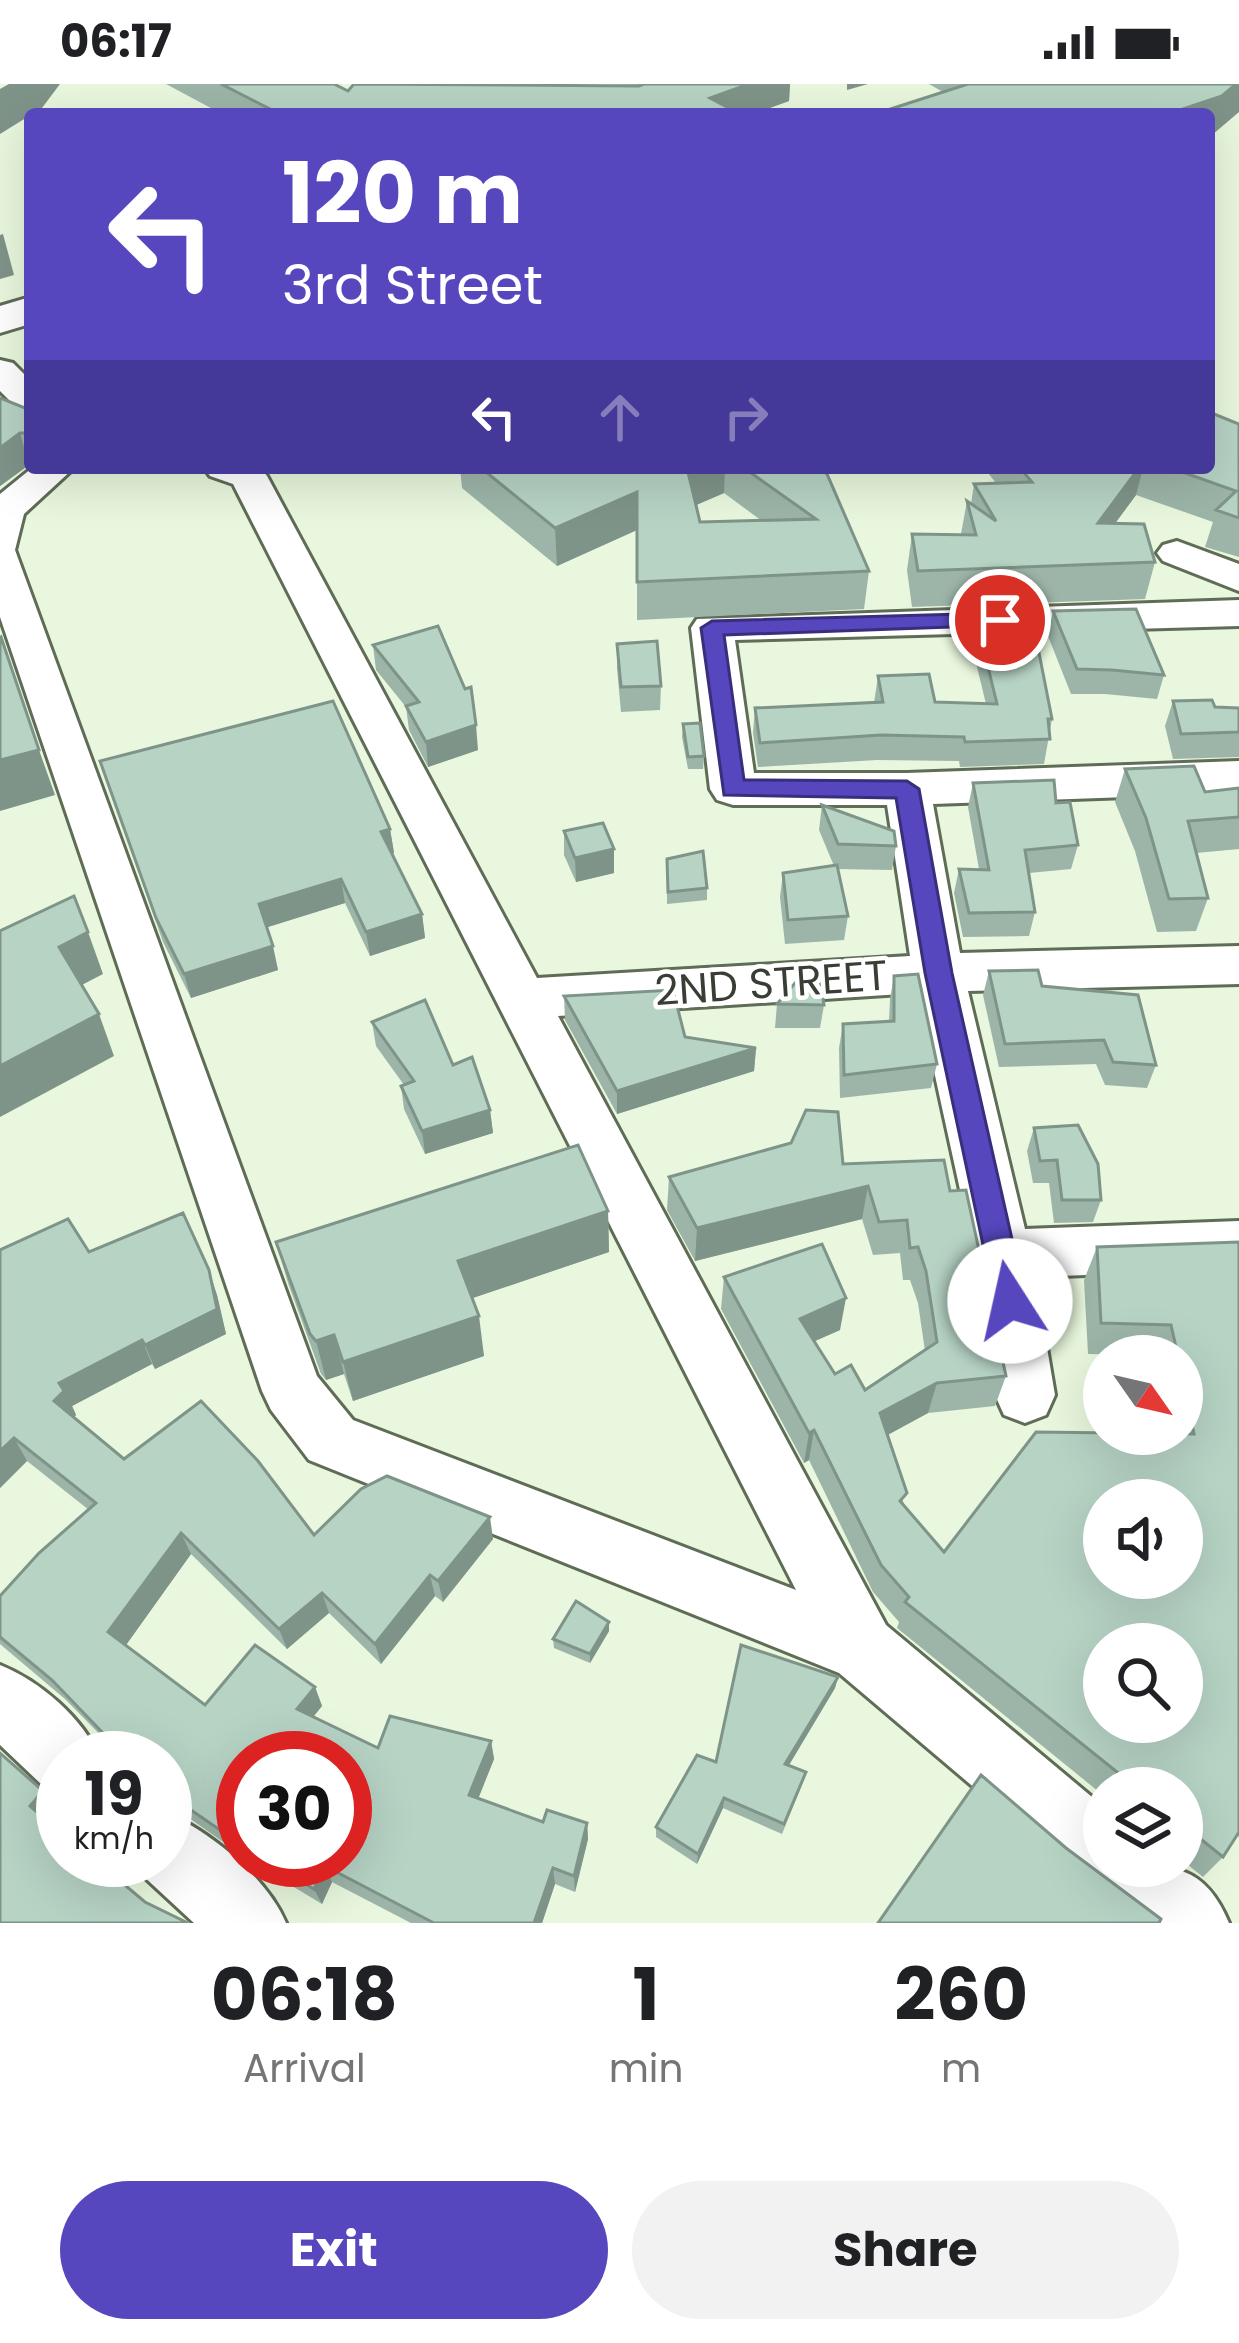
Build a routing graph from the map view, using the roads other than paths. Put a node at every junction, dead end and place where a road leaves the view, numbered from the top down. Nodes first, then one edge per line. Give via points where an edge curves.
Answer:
1 (0, 371) edge
2 (24, 394) edge
3 (48, 474) edge
4 (242, 474) edge
5 (1177, 553) dead end
6 (2, 570) edge
7 (1239, 579) edge
8 (1239, 613) edge
9 (1239, 777) edge
10 (907, 789) junction
11 (1239, 965) edge
12 (938, 973) junction
13 (520, 999) junction
14 (1239, 1245) edge
15 (1003, 1254) junction
16 (1025, 1395) dead end
17 (862, 1649) junction
18 (0, 1700) edge
19 (36, 1732) edge
20 (1083, 1836) edge
21 (192, 1871) edge
22 (1147, 1887) edge
23 (249, 1923) edge
24 (1192, 1923) edge

1 - 2 street
3 - 6 street via 5,510
4 - 13 street
5 - 7 street
6 - 17 street via 292,1391 331,1440
8 - 10 street via 712,628 733,789
9 - 10 street
10 - 12 street
11 - 12 street, 2ND STREET
12 - 13 street, 2ND STREET
12 - 15 street
13 - 17 street
14 - 15 street
15 - 16 street
17 - 20 street
18 - 19 street
21 - 23 street
22 - 24 street

